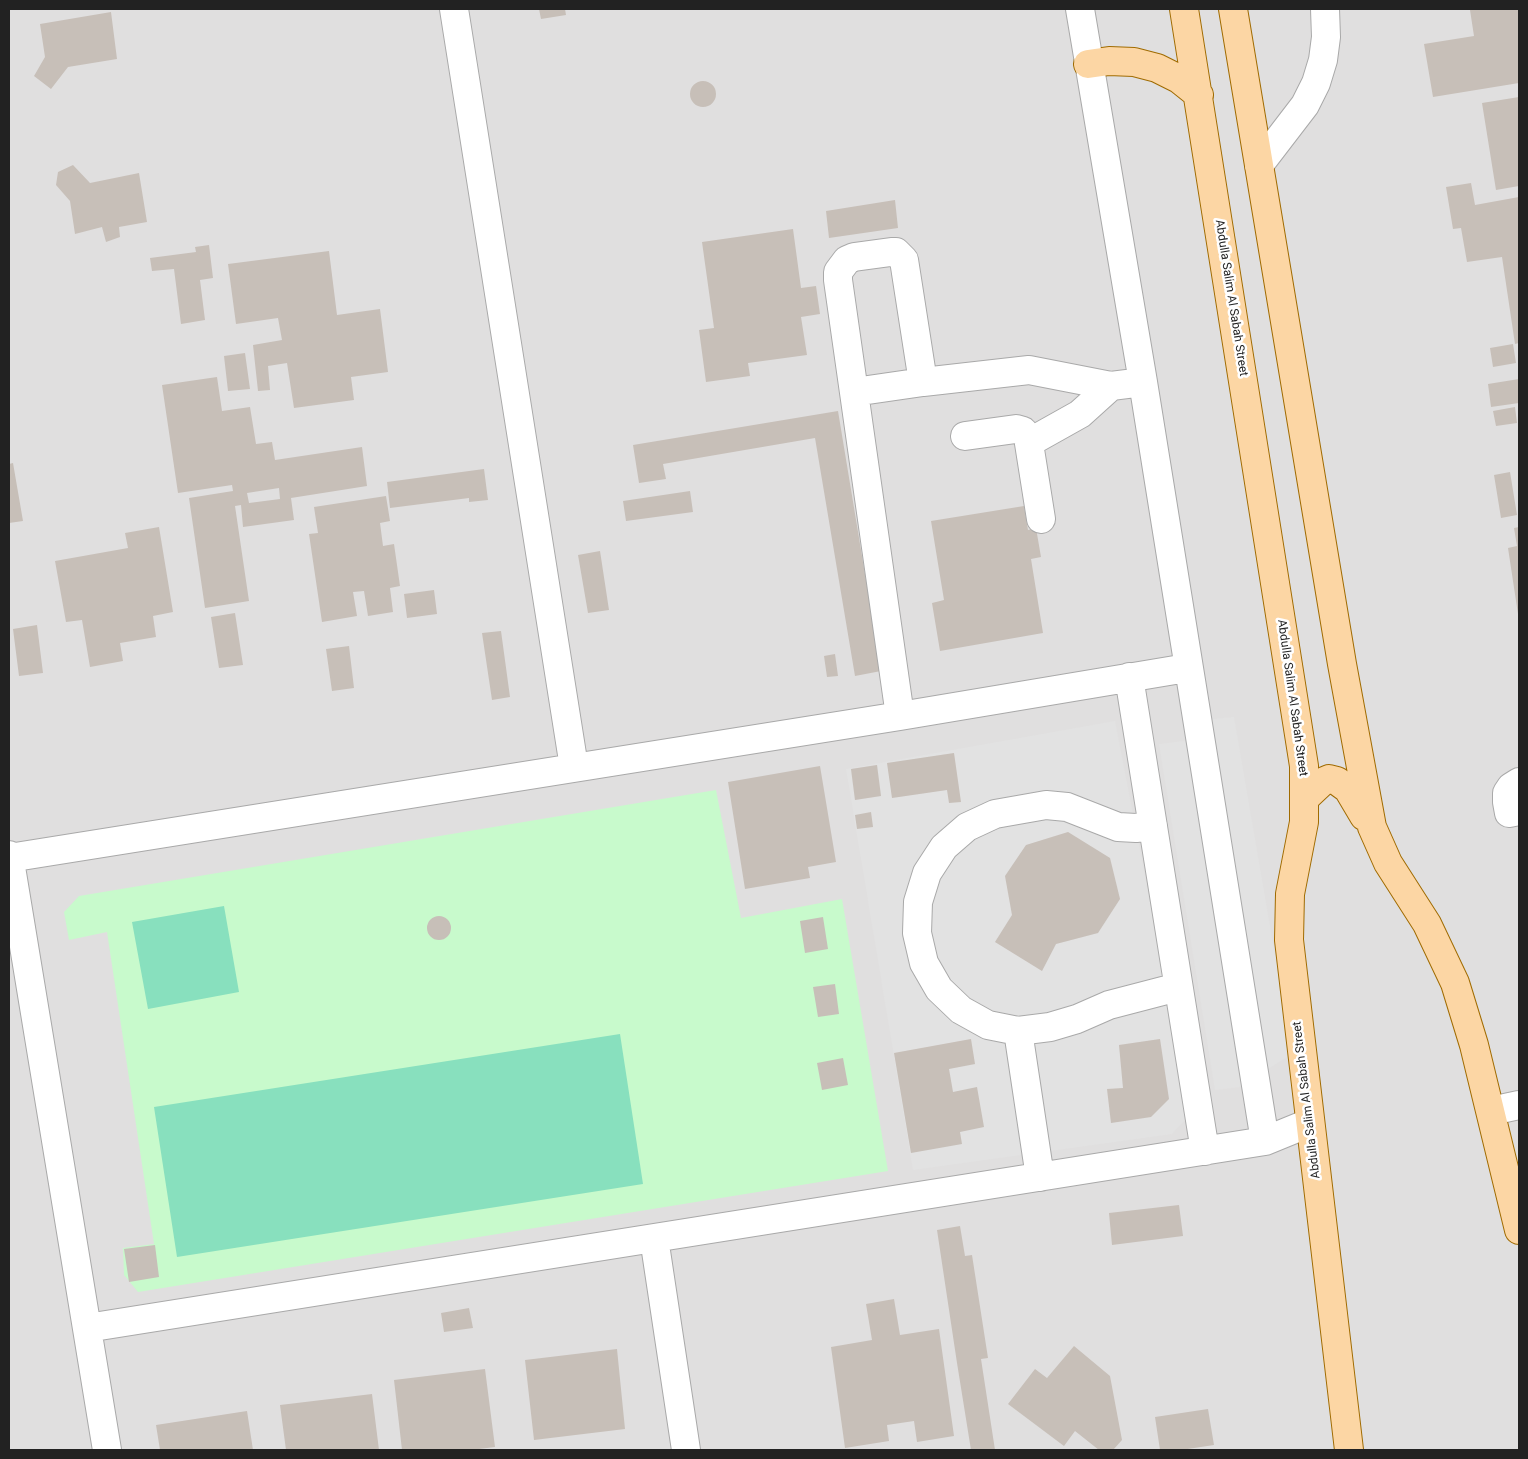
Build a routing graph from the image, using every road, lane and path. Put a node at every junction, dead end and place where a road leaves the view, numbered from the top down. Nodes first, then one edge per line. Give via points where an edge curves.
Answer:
1 (454, 9) edge
2 (1080, 9) edge
3 (1184, 9) edge
4 (1233, 9) edge
5 (1325, 9) edge
6 (1088, 64) junction
7 (1199, 95) junction
8 (1258, 165) junction
9 (923, 382) junction
10 (1143, 382) junction
11 (1111, 386) junction
12 (854, 392) junction
13 (965, 436) dead end
14 (1030, 442) junction
15 (1042, 519) dead end
16 (1188, 668) junction
17 (1128, 677) junction
18 (900, 716) junction
19 (574, 768) junction
20 (1519, 782) edge
21 (1305, 798) junction
22 (1519, 811) edge
23 (1153, 826) junction
24 (1372, 827) junction
25 (9, 856) edge
26 (1178, 987) junction
27 (1018, 1031) junction
28 (1519, 1106) edge
29 (1491, 1111) junction
30 (1309, 1123) junction
31 (1265, 1141) junction
32 (1205, 1151) junction
33 (1313, 1153) junction
34 (1040, 1177) junction
35 (1519, 1230) edge
36 (654, 1238) junction
37 (87, 1328) junction
38 (107, 1450) edge
39 (686, 1450) edge
40 (1349, 1450) edge

1 - 19 street
2 - 6 street
3 - 7 main road, Abdulla Salim Al Sabah Street
4 - 8 main road
5 - 8 street via 1326,37 1316,83 1305,104
6 - 7 main road via 1117,61 1157,68
6 - 10 street
7 - 21 main road, Abdulla Salim Al Sabah Street via 1304,766
8 - 24 main road
9 - 11 street via 1029,370
9 - 12 street
9 - 12 street via 904,260 896,252 854,257 842,265 838,280
10 - 11 street
10 - 16 street
11 - 14 street via 1080,414
12 - 18 street
13 - 14 street via 1016,429 1023,431
14 - 15 street
16 - 17 street
16 - 31 street
17 - 18 street
17 - 23 street
18 - 19 street
19 - 25 street
20 - 22 street via 1507,793 1509,813
21 - 24 main road via 1322,782 1337,781 1348,789
21 - 30 main road, Abdulla Salim Al Sabah Street via 1304,822 1290,894 1289,940
23 - 26 street
23 - 27 street via 1118,827 1067,807 1046,805 995,814 967,828 944,847 931,866 918,902 917,933 924,963 939,989 962,1010 988,1025
24 - 29 main road via 1388,863 1427,924 1455,982
25 - 37 street
26 - 27 street via 1109,1005 1050,1027
26 - 32 street
27 - 34 street
28 - 29 street
29 - 35 main road
30 - 31 street
30 - 33 main road, Abdulla Salim Al Sabah Street
31 - 32 street
31 - 33 street
32 - 34 street
33 - 40 main road, Abdulla Salim Al Sabah Street
34 - 36 street
36 - 37 street
36 - 39 street
37 - 38 street

